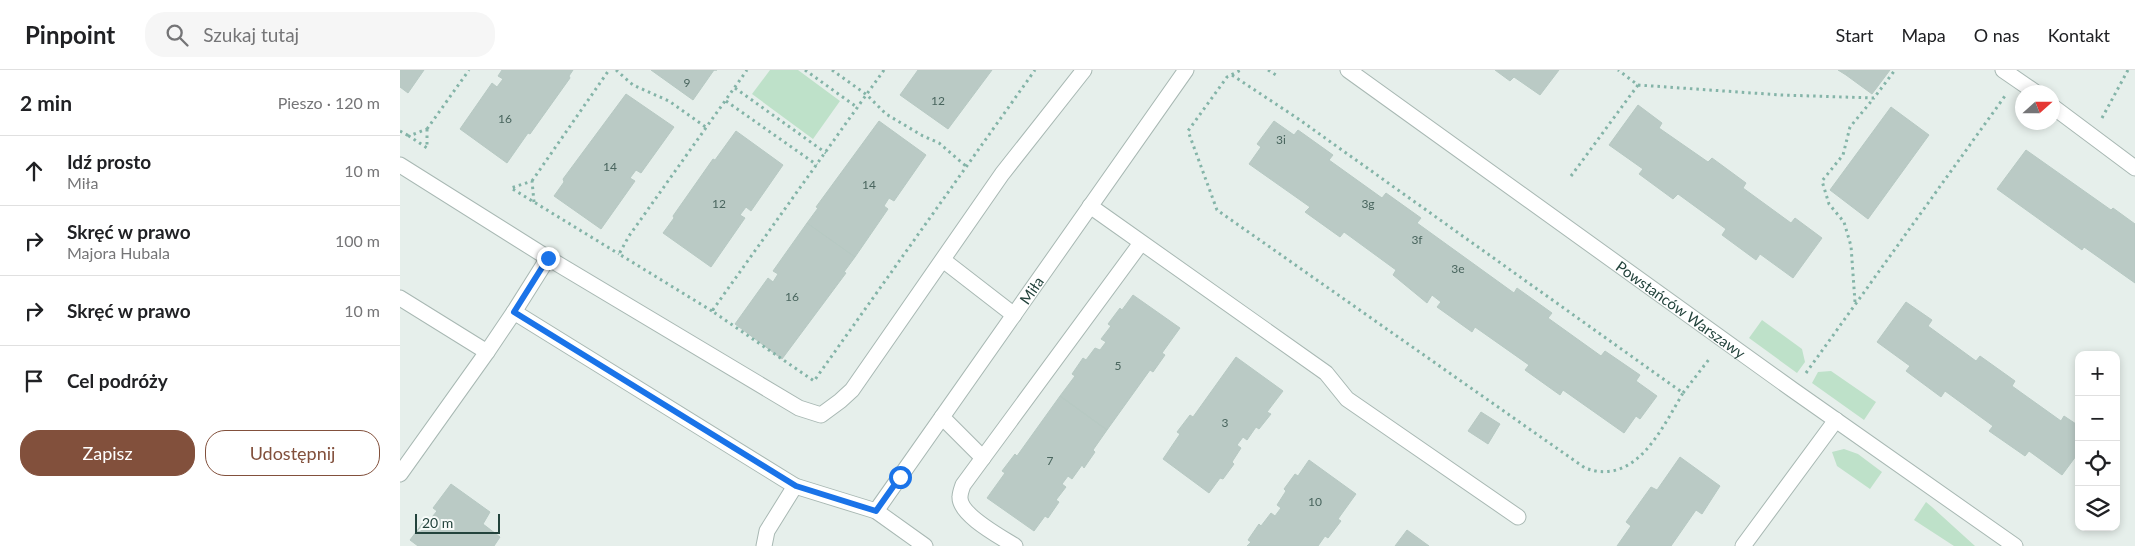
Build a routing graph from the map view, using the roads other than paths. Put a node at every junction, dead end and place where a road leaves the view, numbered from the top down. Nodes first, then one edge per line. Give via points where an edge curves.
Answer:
1 (1084, 70) edge
2 (1186, 70) edge
3 (1348, 70) edge
4 (2003, 70) edge
5 (2024, 85) edge
6 (2060, 112) edge
7 (400, 165) edge
8 (2135, 168) edge
9 (1090, 206) junction
10 (1142, 243) junction
11 (548, 258) junction
12 (943, 260) junction
13 (400, 298) edge
14 (514, 312) junction
15 (1014, 315) junction
16 (487, 352) junction
17 (942, 417) junction
18 (1836, 420) junction
19 (983, 458) junction
20 (400, 474) edge
21 (796, 486) junction
22 (876, 511) junction
23 (1518, 518) dead end
24 (764, 546) edge
25 (925, 546) edge
26 (1015, 546) edge
27 (1742, 546) edge
28 (2015, 546) edge

1 - 12 street via 1002,174
2 - 9 street, Miła
3 - 18 street, Powstańców Warszawy
4 - 5 street
6 - 8 street
7 - 11 street
9 - 10 street
9 - 15 street, Miła
10 - 19 street
10 - 23 street via 1326,373 1347,399
11 - 12 street via 799,408 821,415 852,390
11 - 14 street
12 - 15 street
13 - 16 street
14 - 16 street
14 - 21 street
15 - 17 street, Miła
16 - 20 street
17 - 19 street
17 - 22 street, Miła
18 - 27 street
18 - 28 street, Powstańców Warszawy
19 - 26 street via 963,485 959,497 972,517
21 - 22 street
21 - 24 street via 768,531
22 - 25 street

